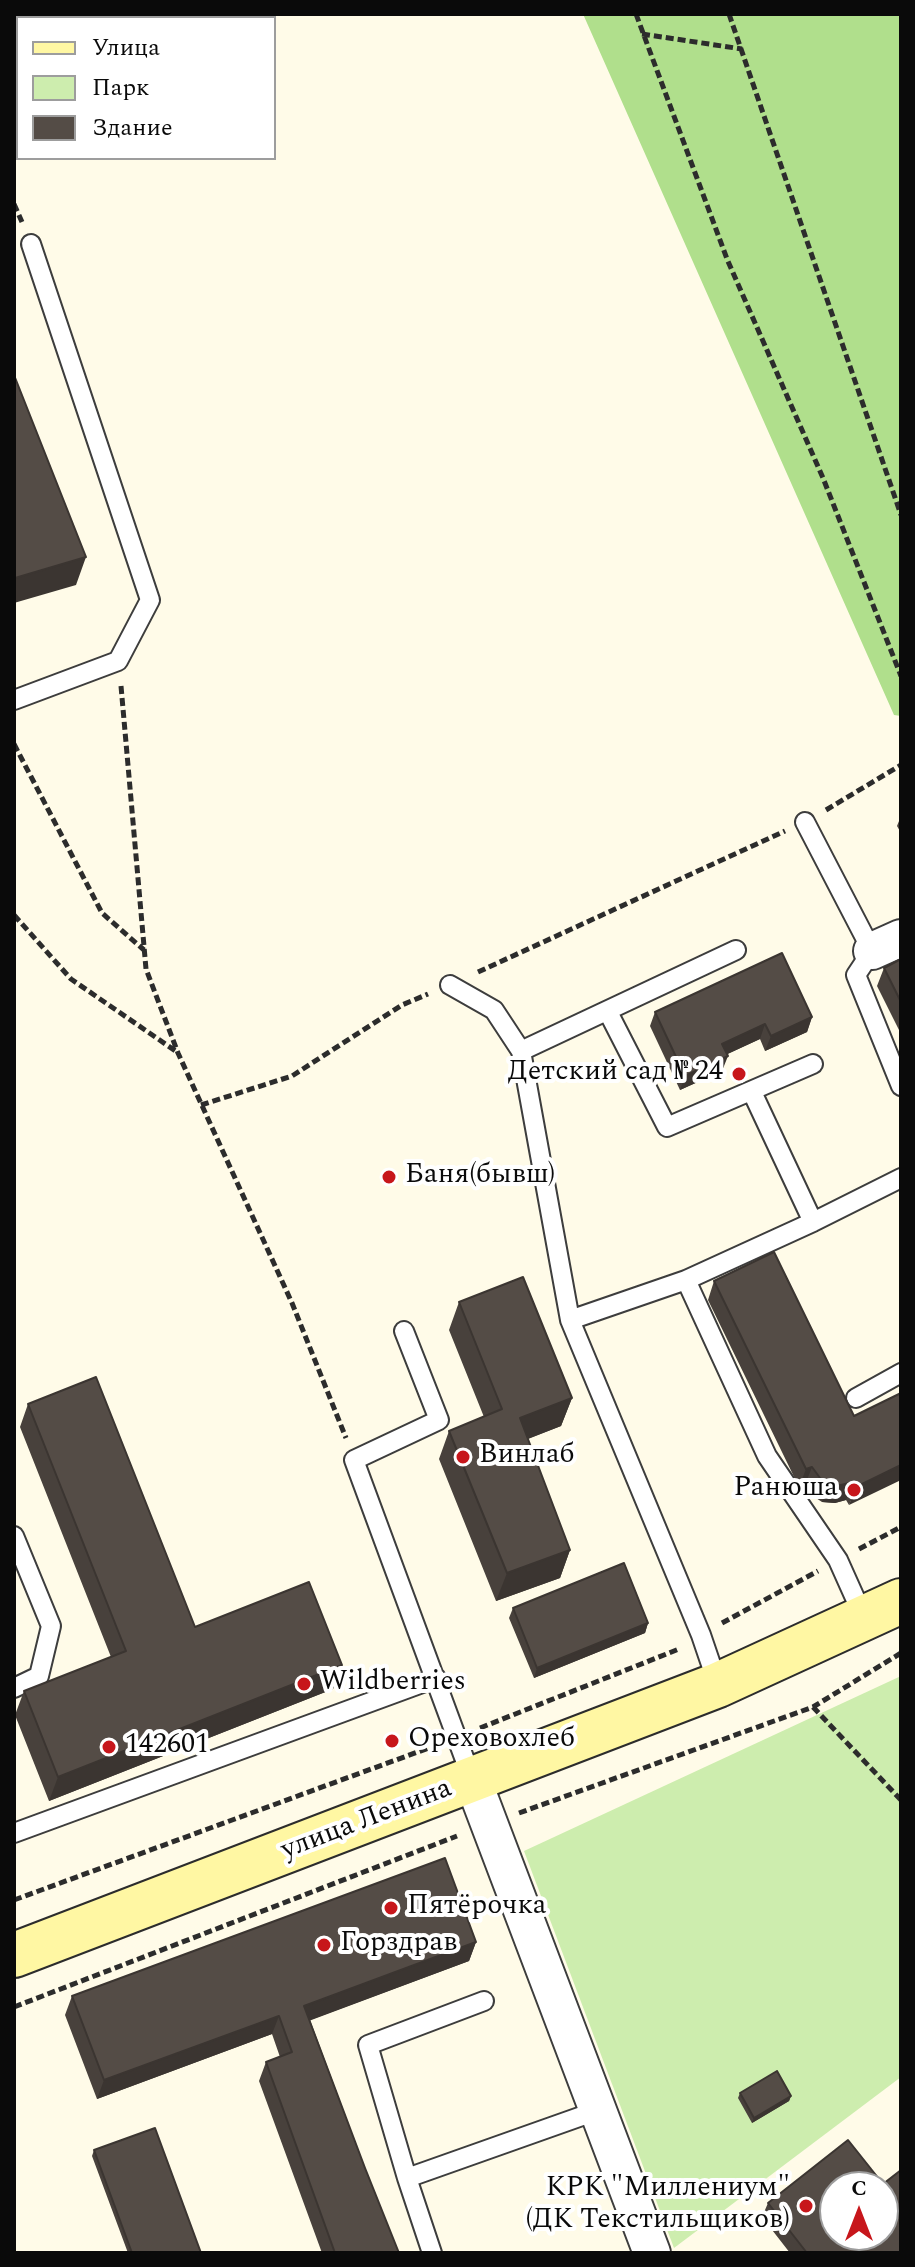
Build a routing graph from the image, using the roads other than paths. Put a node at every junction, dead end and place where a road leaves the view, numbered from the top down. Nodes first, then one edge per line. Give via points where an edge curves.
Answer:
1 (31, 244) dead end
2 (14, 700) edge
3 (805, 822) road end
4 (886, 945) edge
5 (736, 950) dead end
6 (450, 985) road end
7 (608, 1012) junction
8 (521, 1051) junction
9 (813, 1064) dead end
10 (901, 1086) edge
11 (752, 1092) junction
12 (901, 1178) edge
13 (813, 1222) junction
14 (686, 1280) junction
15 (570, 1320) junction
16 (404, 1331) dead end
17 (901, 1373) edge
18 (856, 1398) dead end
19 (14, 1536) edge
20 (883, 1610) edge
21 (436, 1678) junction
22 (718, 1685) junction
23 (14, 1688) edge
24 (473, 1781) junction
25 (14, 1833) edge
26 (14, 1955) edge
27 (484, 2001) dead end
28 (599, 2110) junction
29 (407, 2178) junction
30 (432, 2253) edge
31 (652, 2253) edge

1 - 2 lane via 150,600 118,661
3 - 4 lane
4 - 10 lane via 856,975
5 - 7 lane
6 - 8 lane via 494,1010
7 - 8 lane
7 - 11 lane via 667,1127
8 - 15 lane
9 - 11 lane
11 - 13 lane
12 - 13 lane
13 - 14 lane
14 - 15 lane
14 - 20 lane via 767,1456 838,1560
15 - 22 lane
16 - 21 lane via 439,1420 354,1460
17 - 18 lane
19 - 23 lane via 51,1626 39,1676
20 - 22 street, улица Ленина
21 - 24 lane
21 - 25 lane
22 - 24 street, улица Ленина
24 - 26 street, улица Ленина
24 - 28 street
27 - 29 lane via 368,2045
28 - 29 lane
28 - 31 street
29 - 30 lane

